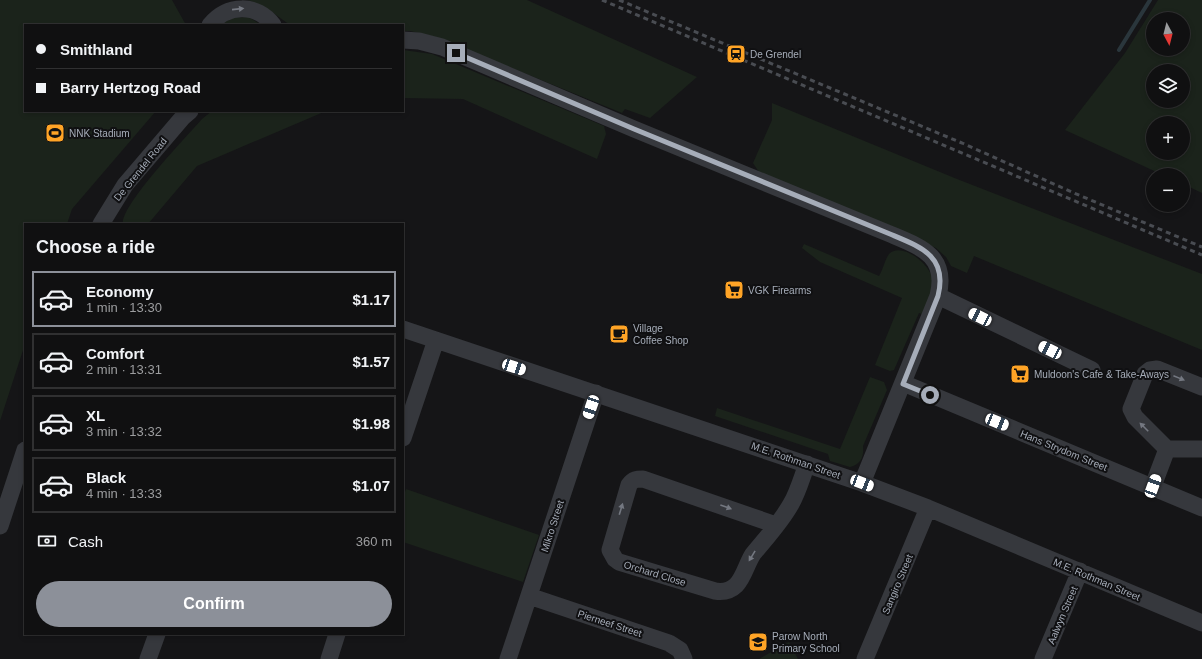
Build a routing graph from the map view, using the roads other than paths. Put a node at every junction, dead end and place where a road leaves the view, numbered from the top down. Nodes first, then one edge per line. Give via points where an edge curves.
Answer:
1 (211, 24) edge
2 (272, 24) edge
3 (404, 40) edge
4 (186, 113) edge
5 (102, 223) edge
6 (938, 296) junction
7 (404, 329) edge
8 (436, 340) junction
9 (1092, 370) dead end
10 (903, 384) junction
11 (1202, 387) edge
12 (596, 393) junction
13 (404, 435) edge
14 (1167, 449) junction
15 (1202, 449) edge
16 (24, 453) edge
17 (807, 464) junction
18 (862, 483) junction
19 (1153, 486) junction
20 (928, 508) junction
21 (1202, 508) edge
22 (776, 525) junction
23 (0, 526) edge
24 (1080, 571) junction
25 (528, 596) junction
26 (1202, 623) edge
27 (157, 635) edge
28 (337, 635) edge
29 (148, 659) edge
30 (329, 659) edge
31 (508, 659) edge
32 (684, 659) edge
33 (865, 659) edge
34 (1043, 659) edge

1 -> 2 street via 225,12 236,8 248,8 259,12
3 - 6 street via 419,40 442,47 919,246 932,256 940,270
4 - 5 street, De Grendel Road via 125,185
6 - 9 street
6 - 10 street
7 - 8 street, M.E. Rothman Street
8 - 12 street, M.E. Rothman Street
8 - 13 street
10 - 18 street
10 - 19 street, Hans Strydom Street
14 -> 11 street via 1132,413 1145,374 1157,368
12 - 17 street, M.E. Rothman Street
12 - 25 street, Mikro Street
14 - 15 street
14 - 19 street
16 - 23 street
17 - 18 street, M.E. Rothman Street
17 - 22 street, Orchard Close via 792,503
18 - 20 street, M.E. Rothman Street
19 - 21 street, Hans Strydom Street
20 - 24 street, M.E. Rothman Street
20 - 33 street, Sangiro Street
22 -> 22 street, Orchard Close via 751,557 743,578 725,591 715,591 618,562 610,550 629,485 638,479 678,489
24 - 26 street, M.E. Rothman Street
24 - 34 street, Aalwyn Street
25 - 31 street, Mikro Street
25 - 32 street, Pierneef Street via 669,643 680,650
27 - 29 street
28 - 30 street

